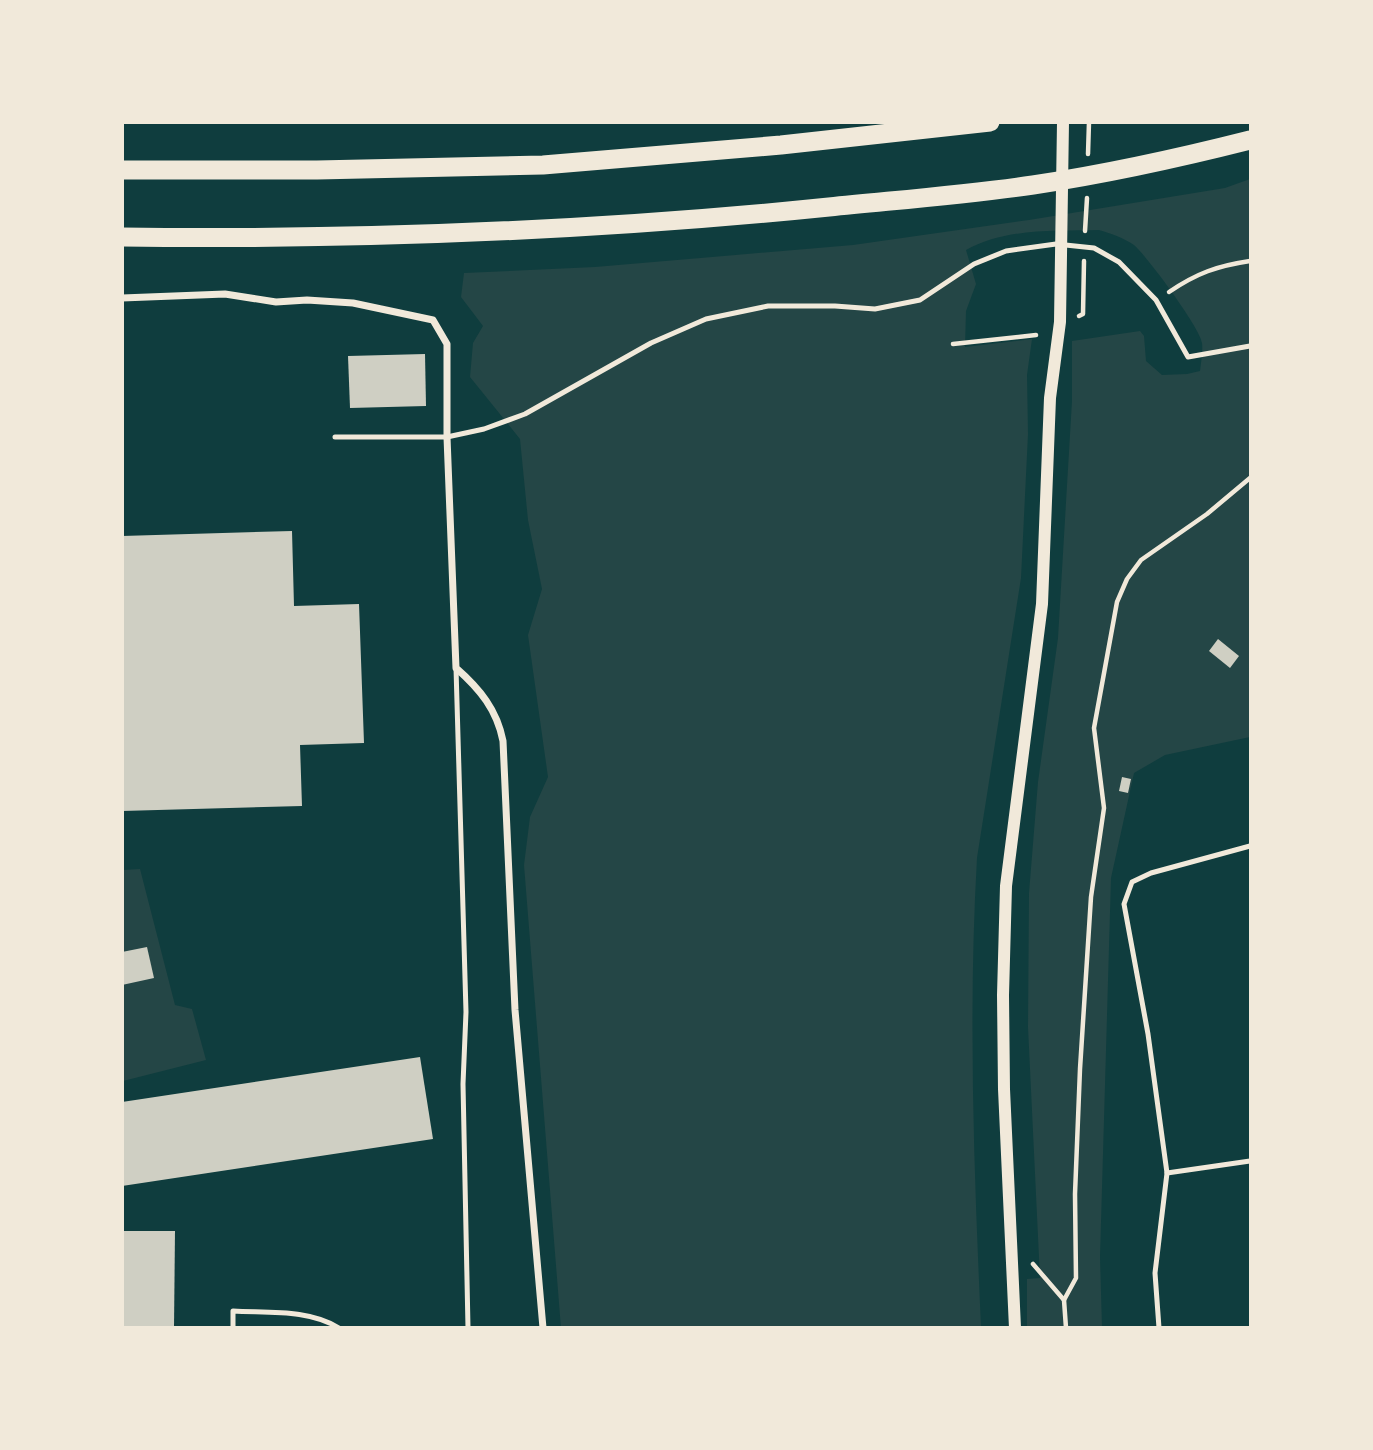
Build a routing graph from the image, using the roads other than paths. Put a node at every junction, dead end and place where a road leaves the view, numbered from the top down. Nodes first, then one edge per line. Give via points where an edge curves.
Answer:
1 (990, 122) edge
2 (1063, 122) edge
3 (1251, 140) edge
4 (122, 170) edge
5 (122, 237) edge
6 (122, 299) edge
7 (1251, 345) edge
8 (335, 437) dead end
9 (447, 437) junction
10 (456, 668) junction
11 (1251, 846) edge
12 (1251, 1161) edge
13 (1167, 1173) junction
14 (233, 1328) edge
15 (339, 1328) edge
16 (468, 1328) edge
17 (543, 1328) edge
18 (1015, 1328) edge
19 (1159, 1328) edge

1 - 4 highway via 543,165
2 - 18 street via 1060,322 1049,398 1042,604 1006,887 1004,1089
3 - 5 highway via 1033,185 726,217 542,230
6 - 9 street via 225,294 276,302 353,303 433,320 447,344
7 - 9 lane via 1188,357 1156,300 1119,262 1094,248 1056,244 1006,251 974,264 920,300 875,309 768,306 706,319 525,414
8 - 9 lane
9 - 10 street
10 - 16 lane via 466,1012
10 - 17 street via 477,686 491,707 503,741 516,1010
11 - 13 lane via 1151,873 1132,882 1124,904
12 - 13 lane
13 - 19 lane via 1155,1273
14 - 15 lane via 233,1311 306,1316

